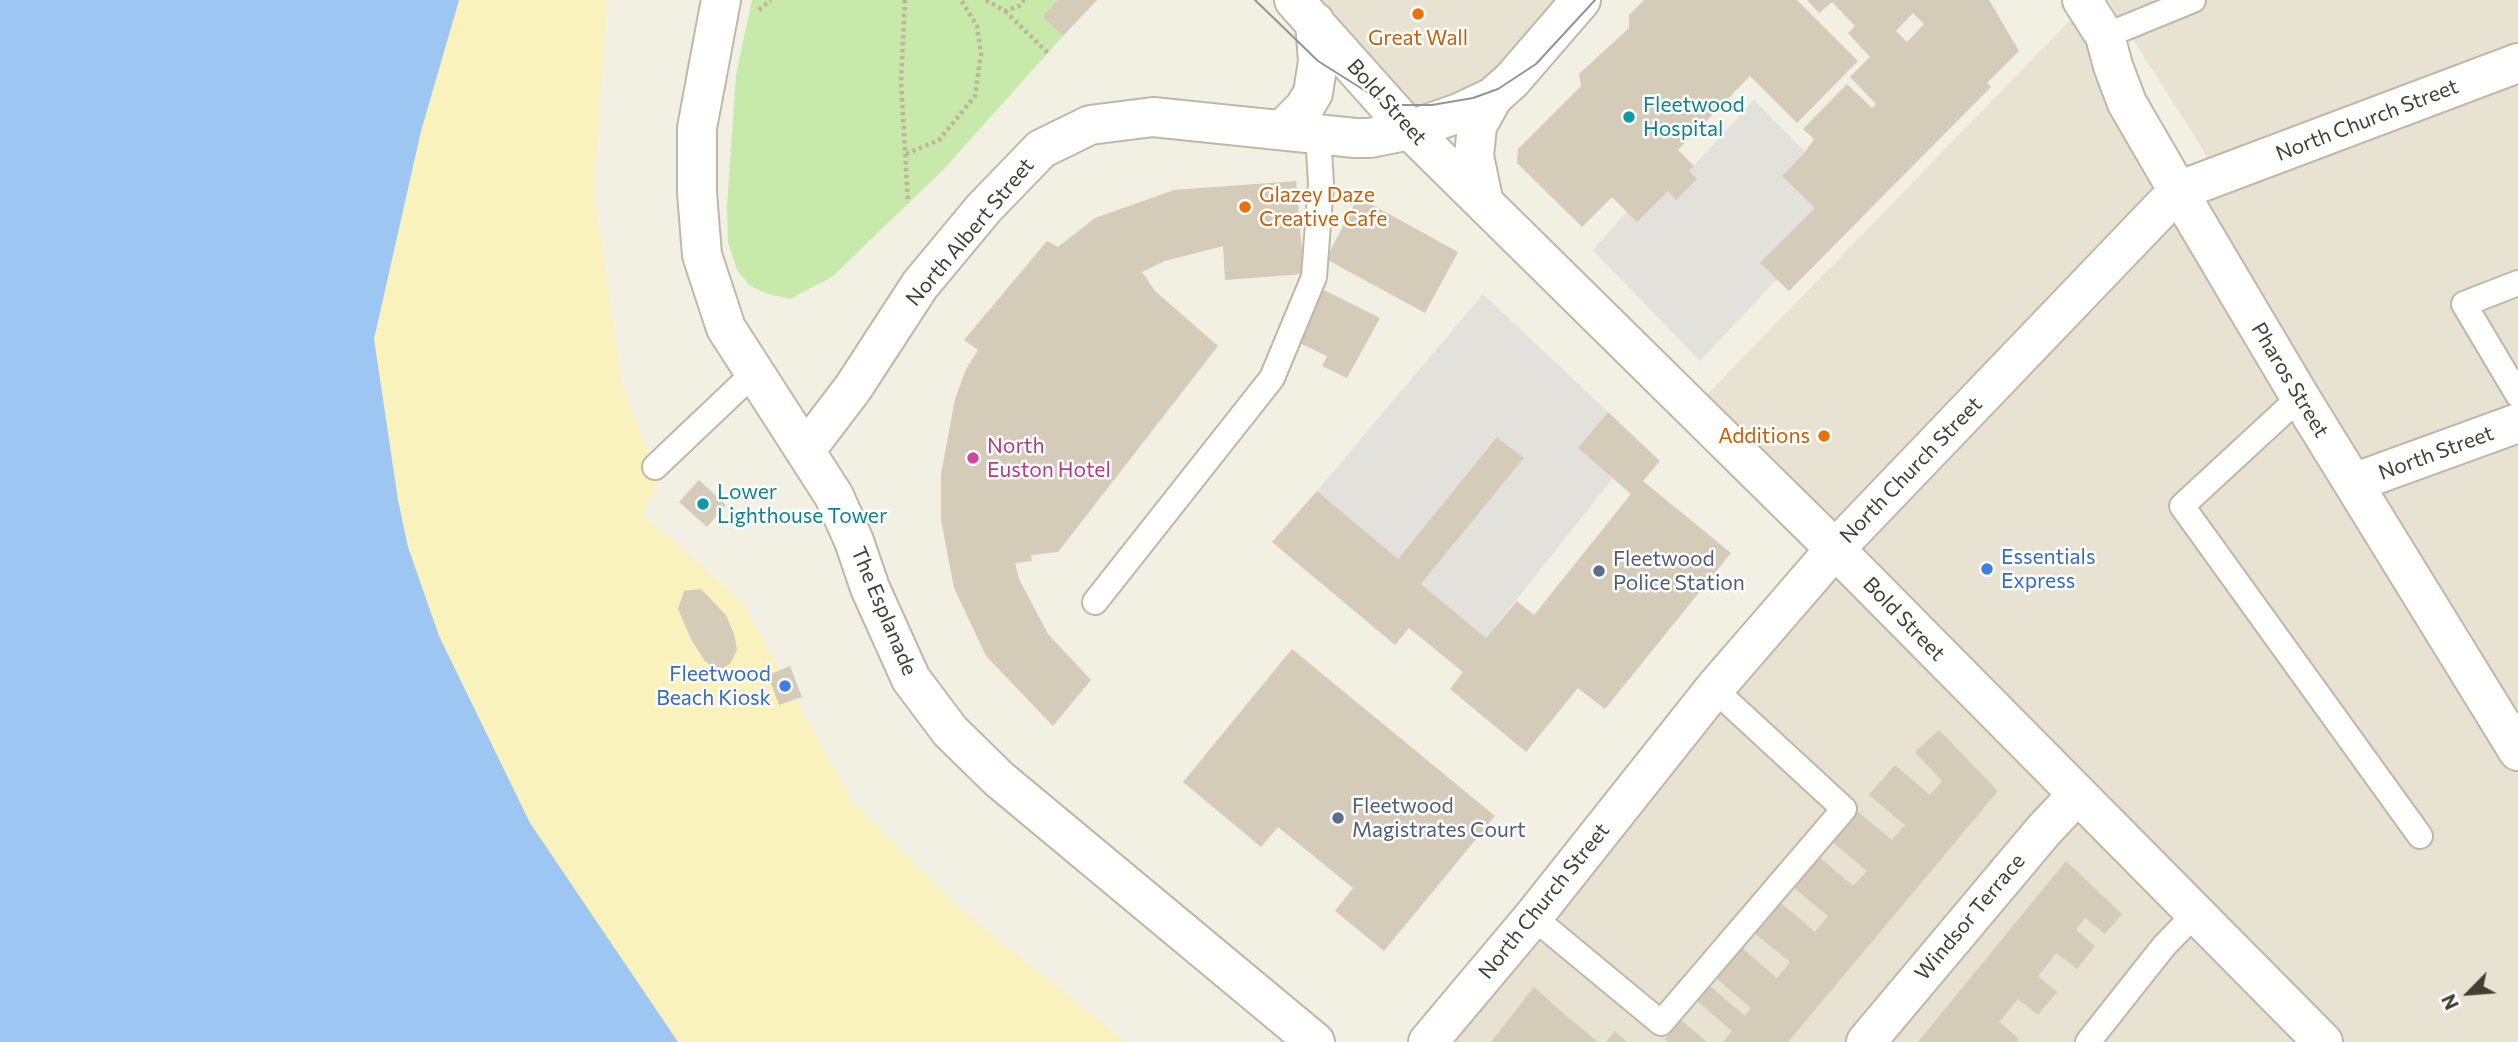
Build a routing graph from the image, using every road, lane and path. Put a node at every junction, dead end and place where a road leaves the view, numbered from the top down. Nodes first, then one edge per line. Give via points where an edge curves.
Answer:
1 (721, 0) edge
2 (905, 0) edge
3 (961, 0) edge
4 (986, 0) edge
5 (1024, 0) edge
6 (1581, 0) edge
7 (2082, 0) edge
8 (2193, 0) edge
9 (1005, 11) junction
10 (1305, 11) edge
11 (2105, 36) junction
12 (1048, 53) dead end
13 (2518, 63) edge
14 (1493, 97) junction
15 (1410, 130) junction
16 (1301, 132) junction
17 (906, 153) junction
18 (2178, 191) junction
19 (1483, 200) junction
20 (908, 203) dead end
21 (2518, 283) edge
22 (755, 372) junction
23 (2518, 395) edge
24 (2300, 397) junction
25 (2518, 424) edge
26 (805, 451) junction
27 (655, 467) dead end
28 (2353, 483) junction
29 (1835, 549) junction
30 (1095, 602) dead end
31 (1714, 689) junction
32 (2518, 751) edge
33 (2077, 795) junction
34 (2420, 836) dead end
35 (2196, 914) junction
36 (1533, 917) junction
37 (2316, 1040) edge
38 (1315, 1042) edge
39 (1428, 1042) edge
40 (1866, 1042) edge
41 (2088, 1042) edge

1 - 22 street, The Esplanade via 697,128 702,255 726,328
2 - 17 path via 901,81
3 - 17 path via 977,26 981,54 975,96 939,139
4 - 9 path
5 - 9 path
6 - 14 street, North Albert Street
7 - 11 street, Pharos Street
8 - 11 lane
9 - 12 path
10 - 15 street, Bold Street
10 - 16 street via 1318,61
11 - 18 street, Pharos Street via 2127,103
13 - 18 street, North Church Street
14 - 15 street, North Albert Street
14 - 19 street via 1477,127 1474,156
15 - 16 street, North Albert Street via 1370,138
15 - 19 street, Bold Street
16 - 26 street, North Albert Street via 1128,118 1090,125 1041,149 920,285 853,388
16 - 30 lane via 1321,184 1314,278 1272,378
17 - 20 path
18 - 24 street, Pharos Street
18 - 29 street, North Church Street
19 - 29 street, Bold Street
21 - 23 lane via 2464,304
22 - 26 street, The Esplanade
22 - 27 lane
24 - 28 street, Pharos Street
24 - 34 lane via 2182,506
25 - 28 street, North Street
26 - 38 street, The Esplanade via 834,496 911,679 950,731 999,779
28 - 32 street, Pharos Street
29 - 31 street, North Church Street
29 - 33 street, Bold Street
31 - 36 street, North Church Street
31 - 36 lane via 1844,809 1661,1023
33 - 35 street, Bold Street
33 - 40 street, Windsor Terrace
35 - 37 street, Bold Street
35 - 41 lane via 2164,946
36 - 39 street, North Church Street

